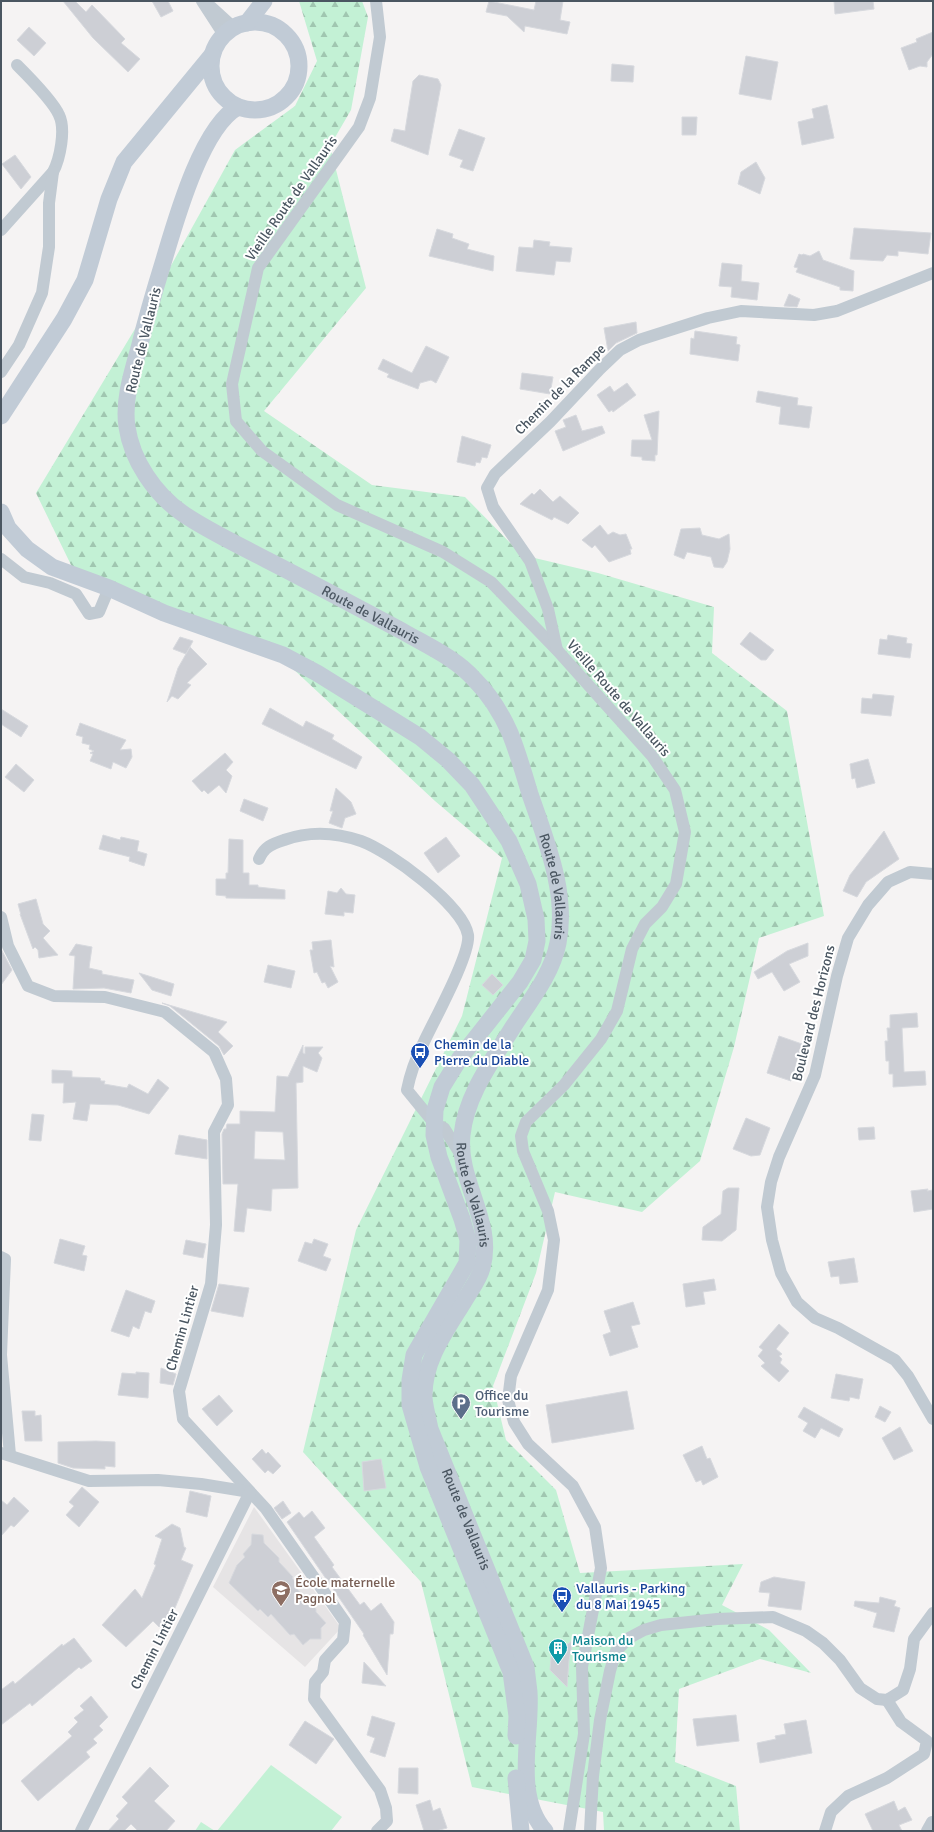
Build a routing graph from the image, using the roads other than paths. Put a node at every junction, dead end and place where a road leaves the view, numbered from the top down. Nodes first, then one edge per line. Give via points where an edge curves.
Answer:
1 (203, 1) edge
2 (264, 1) edge
3 (272, 1) edge
4 (376, 1) edge
5 (272, 25) junction
6 (235, 28) junction
7 (212, 55) junction
8 (17, 65) dead end
9 (238, 107) junction
10 (53, 172) junction
11 (1, 230) edge
12 (933, 273) edge
13 (1, 372) edge
14 (2, 410) edge
15 (1, 512) edge
16 (1, 559) edge
17 (109, 588) junction
18 (557, 650) junction
19 (259, 859) dead end
20 (933, 874) edge
21 (1, 917) edge
22 (434, 1123) junction
23 (461, 1155) junction
24 (1, 1257) edge
25 (1, 1355) edge
26 (933, 1419) edge
27 (6, 1454) edge
28 (250, 1492) junction
29 (933, 1613) edge
30 (887, 1700) junction
31 (81, 1831) edge
32 (377, 1831) edge
33 (520, 1831) edge
34 (545, 1831) edge
35 (569, 1831) edge
36 (590, 1831) edge
37 (825, 1831) edge

1 - 6 street
2 - 6 main road
3 - 5 main road
4 - 18 street, Vieille Route de Vallauris via 380,37 370,98 359,127 258,268 232,384 236,421 262,451 337,505 443,552 491,582
5 - 6 main road via 260,22
5 - 9 main road via 285,34 294,46 299,60 298,76 292,90 276,105 254,110
6 - 7 main road via 217,44
7 - 9 main road via 211,71 216,86 225,98
7 - 14 main road via 124,162 109,199 85,280 64,319
8 - 10 street via 60,115 62,135
9 - 23 main road, Route de Vallauris via 221,121 205,147 182,203 152,298 129,384 126,423 132,447 142,469 160,492 181,512 438,651 474,677 509,731 554,869 560,906 558,942 548,972 478,1082 467,1110
10 - 11 street
10 - 13 street via 49,203 49,247 42,292 19,345
12 - 18 street, Chemin de la Rampe via 837,311 814,315 741,311 708,318 639,340 620,350 495,474 487,488 493,507 530,562 548,609
15 - 17 main road, Route de Vallauris via 8,528 27,549 52,567
16 - 17 street via 24,577 50,583 76,594 89,614 99,612
17 - 22 main road, Route de Vallauris via 164,613 283,655 318,673 420,737 448,760 472,785 509,841 528,884 536,919 537,941 533,960 520,982 460,1058 442,1087
18 - 35 street, Vieille Route de Vallauris via 652,756 675,790 685,832 676,884 662,907 645,924 632,949 617,1011 601,1039 569,1079 526,1122 521,1136 523,1151 548,1211 554,1240 548,1290 511,1376 508,1400 514,1422 528,1444 572,1486 595,1527 601,1568 582,1667 584,1734
19 - 22 street via 262,850 272,844 315,833 339,835 361,841 384,852 442,897 459,915 468,936 466,948 450,989 422,1046 408,1090
20 - 26 street, Boulevard des Horizons via 910,872 888,882 868,904 848,938 815,1076 777,1164 767,1207 772,1240 781,1272 797,1302 815,1318 895,1360 908,1376
21 - 28 street, Chemin Lintier via 8,946 28,986 54,996 105,997 165,1012 214,1052 226,1079 228,1105 214,1132 216,1225 211,1284 179,1392 183,1419
22 - 23 street via 444,1128
22 - 33 main road, Route de Vallauris via 439,1157 468,1240 467,1263 414,1355 410,1405 428,1468 511,1672 517,1716 515,1762
23 - 34 main road, Route de Vallauris via 465,1175 480,1215 486,1248 482,1272 432,1357 425,1377 424,1400 430,1429 526,1667 529,1692 526,1770 529,1798 533,1813
24 - 25 street via 5,1259
25 - 27 street
27 - 28 street via 89,1481 158,1480
28 - 31 street, Chemin Lintier
28 - 32 street via 266,1509 346,1622 343,1640 325,1660 323,1672 315,1682 314,1699 380,1790 387,1821
29 - 30 street via 914,1639 910,1669 903,1690
30 - 36 street via 877,1699 860,1688 840,1660 806,1630 773,1617 717,1619 668,1624 644,1630 629,1638 616,1651 610,1671 600,1720 593,1776
30 - 37 street via 902,1722 926,1741 924,1754 887,1778 848,1796 830,1812

